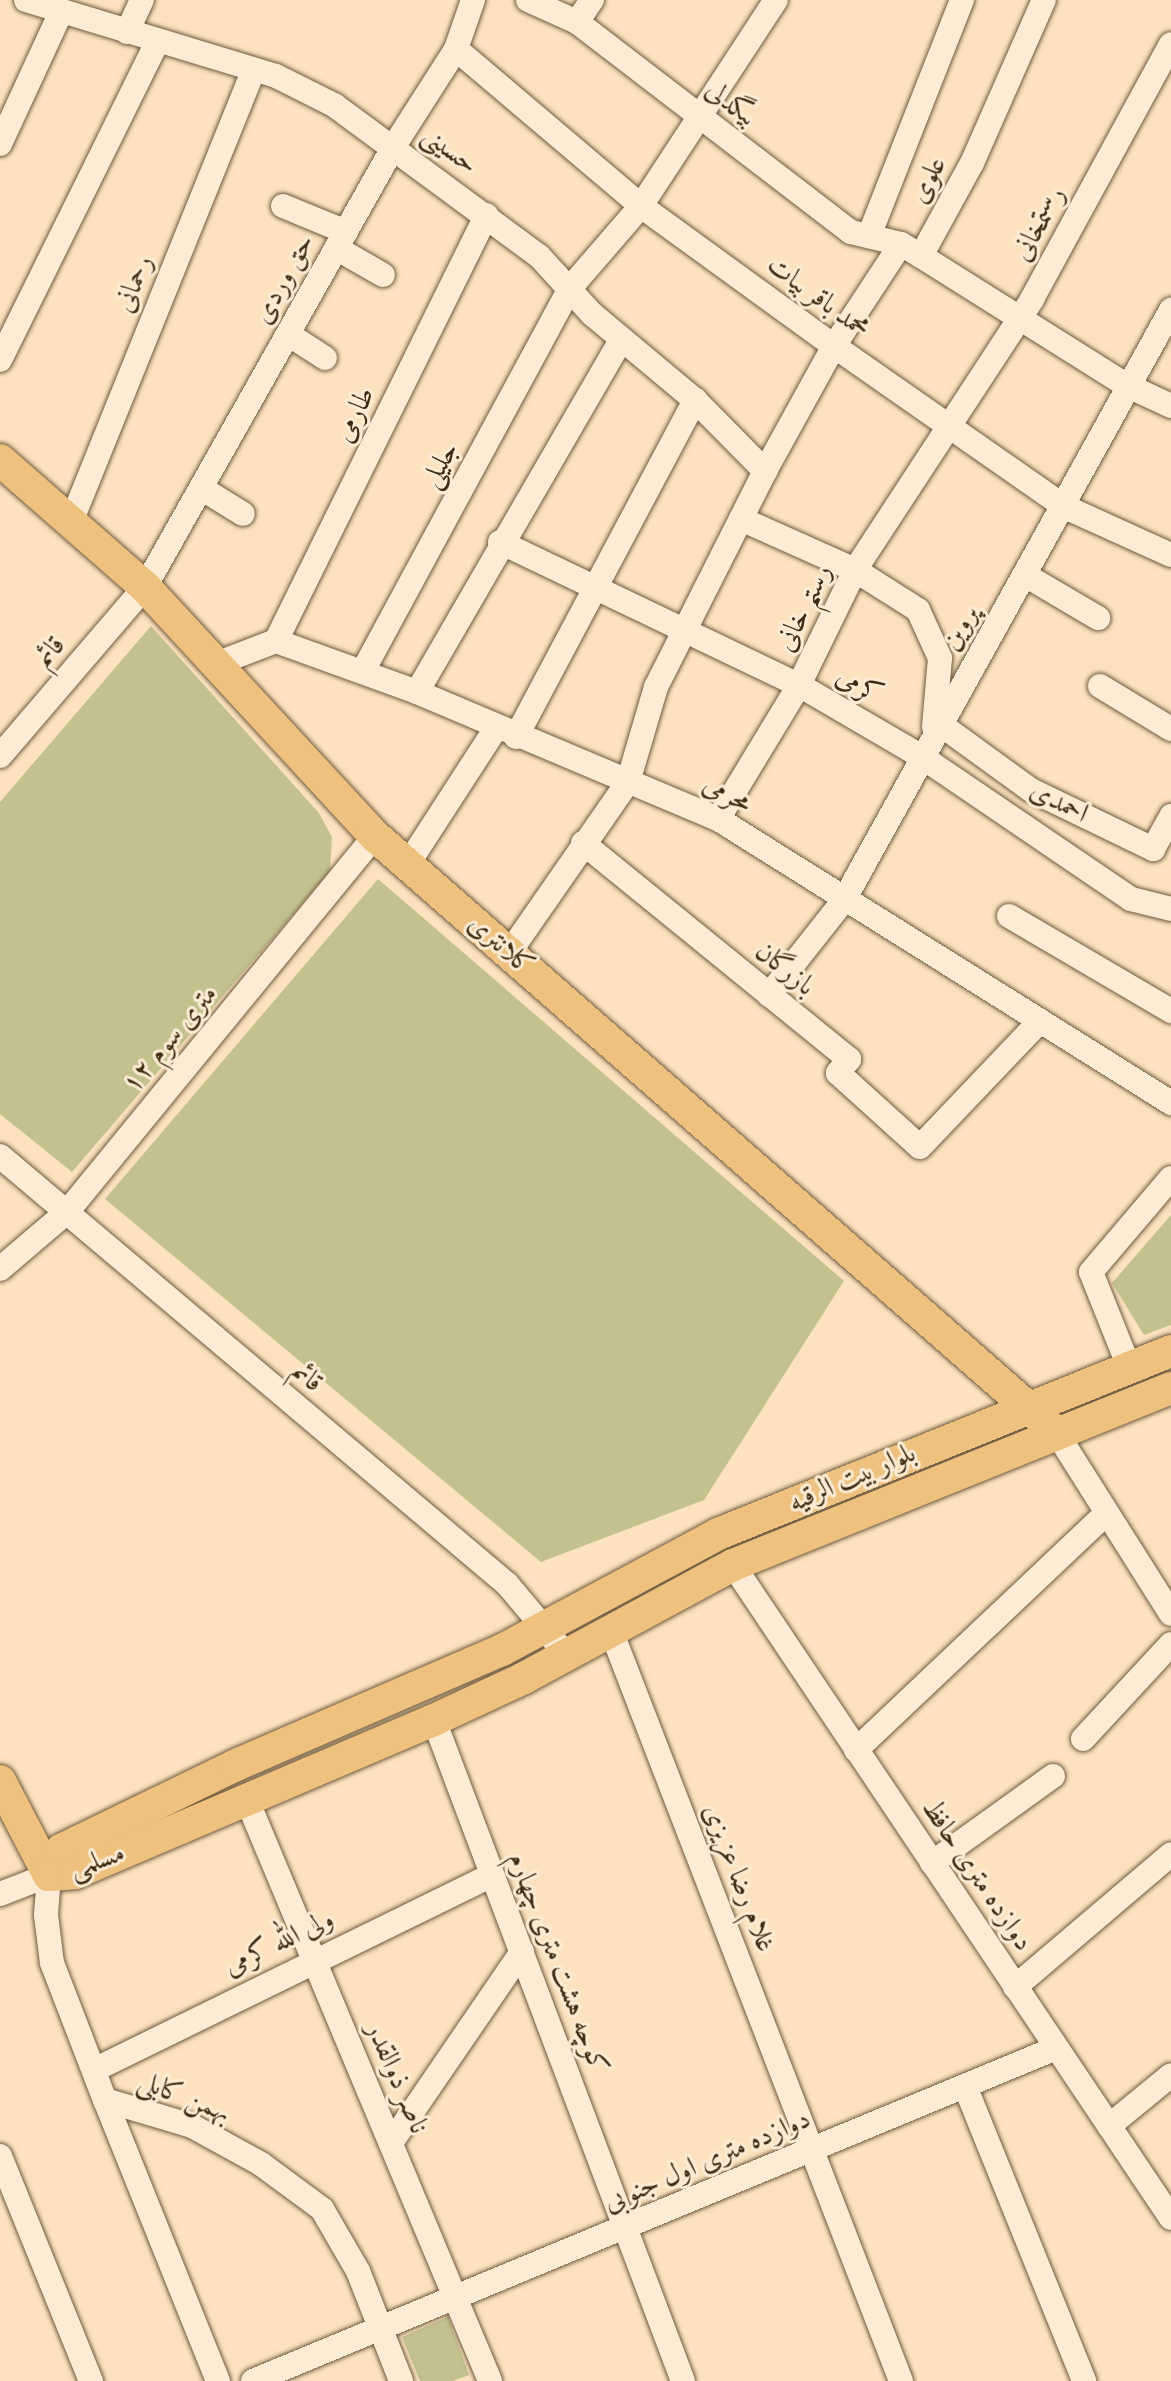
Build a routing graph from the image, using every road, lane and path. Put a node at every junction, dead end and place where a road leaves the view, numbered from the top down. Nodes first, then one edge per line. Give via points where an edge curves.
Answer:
1 (26, 0) edge
2 (142, 0) edge
3 (473, 0) edge
4 (528, 0) edge
5 (592, 0) edge
6 (776, 0) edge
7 (962, 0) edge
8 (1044, 0) edge
9 (61, 12) junction
10 (577, 22) junction
11 (127, 32) junction
12 (158, 41) junction
13 (1171, 44) edge
14 (456, 49) junction
15 (254, 70) junction
16 (700, 117) junction
17 (0, 144) edge
18 (394, 146) junction
19 (283, 206) dead end
20 (641, 206) junction
21 (487, 215) junction
22 (869, 236) junction
23 (341, 240) junction
24 (911, 250) junction
25 (383, 275) dead end
26 (571, 287) junction
27 (1171, 310) edge
28 (1019, 317) junction
29 (288, 334) junction
30 (622, 339) junction
31 (834, 346) junction
32 (325, 358) dead end
33 (0, 360) edge
34 (1126, 385) junction
35 (695, 400) junction
36 (1171, 406) edge
37 (947, 425) junction
38 (0, 460) edge
39 (765, 471) junction
40 (201, 488) junction
41 (1065, 507) junction
42 (243, 514) dead end
43 (741, 519) junction
44 (71, 522) junction
45 (500, 542) junction
46 (1171, 555) edge
47 (855, 570) junction
48 (1025, 575) junction
49 (145, 587) junction
50 (593, 589) junction
51 (1098, 618) dead end
52 (683, 634) junction
53 (276, 641) junction
54 (216, 664) junction
55 (363, 671) junction
56 (799, 685) junction
57 (1100, 686) dead end
58 (417, 692) junction
59 (1171, 729) edge
60 (506, 732) junction
61 (932, 739) junction
62 (0, 756) edge
63 (628, 782) junction
64 (1171, 816) edge
65 (718, 819) junction
66 (375, 836) junction
67 (583, 843) junction
68 (408, 864) junction
69 (844, 900) junction
70 (1171, 909) edge
71 (1009, 916) dead end
72 (509, 953) junction
73 (769, 995) junction
74 (1171, 1011) edge
75 (1040, 1021) junction
76 (1171, 1103) edge
77 (0, 1156) edge
78 (1171, 1178) edge
79 (67, 1212) junction
80 (0, 1269) edge
81 (1171, 1351) edge
82 (1129, 1367) junction
83 (1171, 1388) edge
84 (1026, 1406) junction
85 (1056, 1432) junction
86 (1107, 1513) junction
87 (733, 1565) junction
88 (1171, 1614) edge
89 (543, 1627) junction
90 (610, 1628) junction
91 (1171, 1644) edge
92 (565, 1653) junction
93 (434, 1720) junction
94 (1083, 1739) dead end
95 (856, 1750) junction
96 (1053, 1776) dead end
97 (0, 1781) edge
98 (247, 1800) junction
99 (1171, 1854) edge
100 (932, 1863) junction
101 (49, 1875) junction
102 (492, 1875) junction
103 (0, 1894) edge
104 (522, 1952) junction
105 (314, 1958) junction
106 (1015, 1987) junction
107 (1056, 2048) junction
108 (94, 2070) junction
109 (1171, 2075) edge
110 (965, 2086) junction
111 (105, 2100) junction
112 (1109, 2126) junction
113 (391, 2143) junction
114 (812, 2150) junction
115 (0, 2156) edge
116 (1171, 2218) edge
117 (625, 2228) junction
118 (455, 2298) junction
119 (380, 2331) junction
120 (91, 2381) edge
121 (218, 2381) edge
122 (253, 2381) edge
123 (401, 2381) edge
124 (490, 2381) edge
125 (683, 2381) edge
126 (901, 2381) edge
127 (1084, 2381) edge

1 - 9 street, حسینی
2 - 11 street
3 - 14 street, حق وردی
4 - 10 street, بیگدلی
5 - 10 street
6 - 16 street, جلیلی
7 - 22 street
8 - 24 street, علوی via 972,163
9 - 11 street, حسینی
9 - 17 street
10 - 16 street, بیگدلی
11 - 12 street, حسینی
12 - 15 street, حسینی
12 - 33 street
13 - 28 street, رستمخانی
14 - 18 street, حق وردی
14 - 20 street, محمد باقر بیات
15 - 18 street, حسینی via 334,105
15 - 44 street, رحمانی
16 - 20 street, جلیلی
16 - 22 street, بیگدلی via 851,232
18 - 21 street, حسینی
18 - 23 street, حق وردی
19 - 23 street
20 - 26 street, جلیلی
20 - 31 street, محمد باقر بیات
21 - 26 street, حسینی
21 - 53 street, طارمی
22 - 24 street, بیگدلی
23 - 25 street
23 - 29 street, حق وردی
24 - 28 street, بیگدلی
24 - 31 street, علوی
26 - 30 street, حسینی
26 - 55 street, جلیلی
27 - 34 street, پروین
28 - 34 street, بیگدلی
28 - 37 street, رستمخانی
29 - 32 street
29 - 40 street, حق وردی
30 - 35 street, حسینی
30 - 45 street
31 - 37 street, محمد باقر بیات
31 - 39 street, علوی
34 - 36 street, بیگدلی
34 - 41 street, پروین
35 - 39 street, حسینی
35 - 50 street
37 - 41 street, محمد باقر بیات
37 - 47 street, رستم خانی
38 - 44 main road, کلانتری
39 - 43 street, علوی
40 - 42 street
40 - 49 street, حق وردی
41 - 46 street, محمد باقر بیات
41 - 48 street, پروین
43 - 47 street
43 - 52 street, علوی
44 - 49 main road, کلانتری
45 - 50 street, کرمی
45 - 58 street
47 - 56 street, رستم خانی
47 - 61 street via 918,610 940,658
48 - 51 street
48 - 61 street, پروین
49 - 54 main road, کلانتری
49 - 62 street, قائم
50 - 52 street, کرمی
50 - 60 street
52 - 56 street, کرمی
52 - 63 street, علوی via 656,687
53 - 54 street
53 - 55 street, محرمی
54 - 66 main road, کلانتری
55 - 58 street, محرمی
56 - 61 street, کرمی
56 - 65 street, رستم خانی
57 - 59 street
58 - 60 street, محرمی
60 - 63 street, محرمی
60 - 68 street
61 - 64 street, احمدی via 1153,849
61 - 69 street, پروین
61 - 70 street, کرمی via 1131,899
63 - 65 street, محرمی
63 - 67 street, علوی
65 - 69 street, محرمی
66 - 68 main road, کلانتری
66 - 79 street, ۱۲ متری سوم
67 - 72 street, علوی
67 - 73 street, بازرگان
68 - 72 main road, کلانتری
69 - 73 street, پروین
69 - 75 street, محرمی
71 - 74 street
72 - 84 main road, کلانتری
73 - 75 street, بازرگان via 849,1059 838,1073 920,1147
75 - 76 street, محرمی
77 - 79 street, قائم
78 - 82 street via 1091,1272
79 - 80 street, ۱۲ متری سوم
79 - 89 street, قائم via 507,1584
81 - 82 main road, بلوار بیت الرقیه
82 - 84 main road, بلوار بیت الرقیه
83 - 85 main road, بلوار بیت الرقیه
84 - 85 main road, کلانتری
84 - 89 main road, بلوار بیت الرقیه via 718,1534
85 - 86 street
85 - 87 main road, بلوار بیت الرقیه
86 - 88 street
86 - 95 street
87 - 90 main road, بلوار بیت الرقیه
87 - 95 street, دوازده متری حافظ
89 - 92 street, قائم
89 - 101 main road, مسلمی via 61,1850
90 - 92 main road, بلوار بیت الرقیه
90 - 114 street, غلام رضا عزیزی
91 - 94 street
92 - 93 main road, مسلمی
93 - 98 main road, مسلمی
93 - 102 street, کوچه هشت متری چهارم
95 - 100 street, دوازده متری حافظ
96 - 100 street
97 - 101 main road
98 - 101 main road, مسلمی via 75,1873
98 - 105 street, ناصر ذوالقدر
99 - 106 street
100 - 106 street, دوازده متری حافظ
101 - 103 street
101 - 108 street, بهمن کابلی via 46,1915 52,1963
102 - 104 street, کوچه هشت متری چهارم
102 - 105 street, ولی الله کرمی
104 - 113 street
104 - 117 street, کوچه هشت متری چهارم
105 - 108 street, ولی الله کرمی
105 - 113 street, ناصر ذوالقدر
106 - 107 street, دوازده متری حافظ
107 - 110 street, دوازده متری اول جنوبی
107 - 112 street, دوازده متری حافظ
108 - 111 street, بهمن کابلی
109 - 112 street
110 - 114 street, دوازده متری اول جنوبی
110 - 127 street
111 - 119 street, بهمن کابلی via 192,2126 261,2164 322,2209 358,2271
111 - 121 street
112 - 116 street, دوازده متری حافظ
113 - 118 street, ناصر ذوالقدر
114 - 117 street, دوازده متری اول جنوبی
114 - 126 street, غلام رضا عزیزی
115 - 120 street
117 - 118 street, دوازده متری اول جنوبی
117 - 125 street, کوچه هشت متری چهارم
118 - 119 street, دوازده متری اول جنوبی
118 - 124 street, ناصر ذوالقدر
119 - 122 street, دوازده متری اول جنوبی
119 - 123 street, بهمن کابلی

